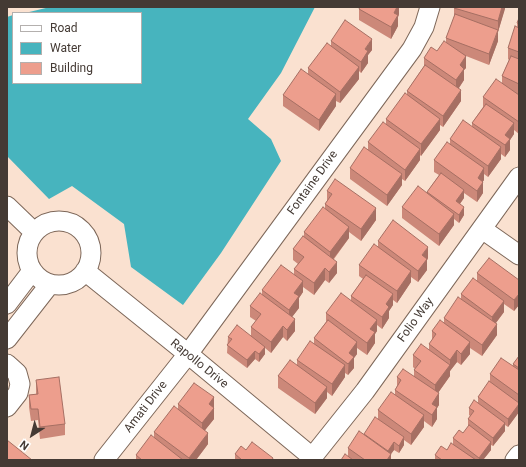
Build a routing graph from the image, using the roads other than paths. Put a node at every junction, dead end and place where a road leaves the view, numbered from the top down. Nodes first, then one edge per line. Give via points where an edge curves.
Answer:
1 (430, 7) edge
2 (519, 177) edge
3 (7, 206) edge
4 (482, 229) junction
5 (34, 232) junction
6 (519, 255) edge
7 (32, 271) junction
8 (85, 272) junction
9 (50, 284) junction
10 (7, 304) edge
11 (7, 339) edge
12 (188, 354) junction
13 (7, 364) edge
14 (7, 407) edge
15 (519, 455) edge
16 (311, 459) edge
17 (104, 460) edge
18 (515, 460) edge

1 - 12 street, Fontaine Drive via 412,49
2 - 4 street, Folio Way
3 - 5 street
4 - 6 street
4 - 16 street, Folio Way via 365,391
5 - 7 street via 27,244 27,258
5 - 8 street via 45,223 59,220 72,224 84,232 90,245 90,259
7 - 9 street
7 - 10 street
8 - 9 street via 76,280
8 - 12 street, Rapollo Drive
9 - 11 street
12 - 16 street, Rapollo Drive
12 - 17 street, Amati Drive
13 - 14 street via 18,373 20,384 18,393
15 - 18 street

